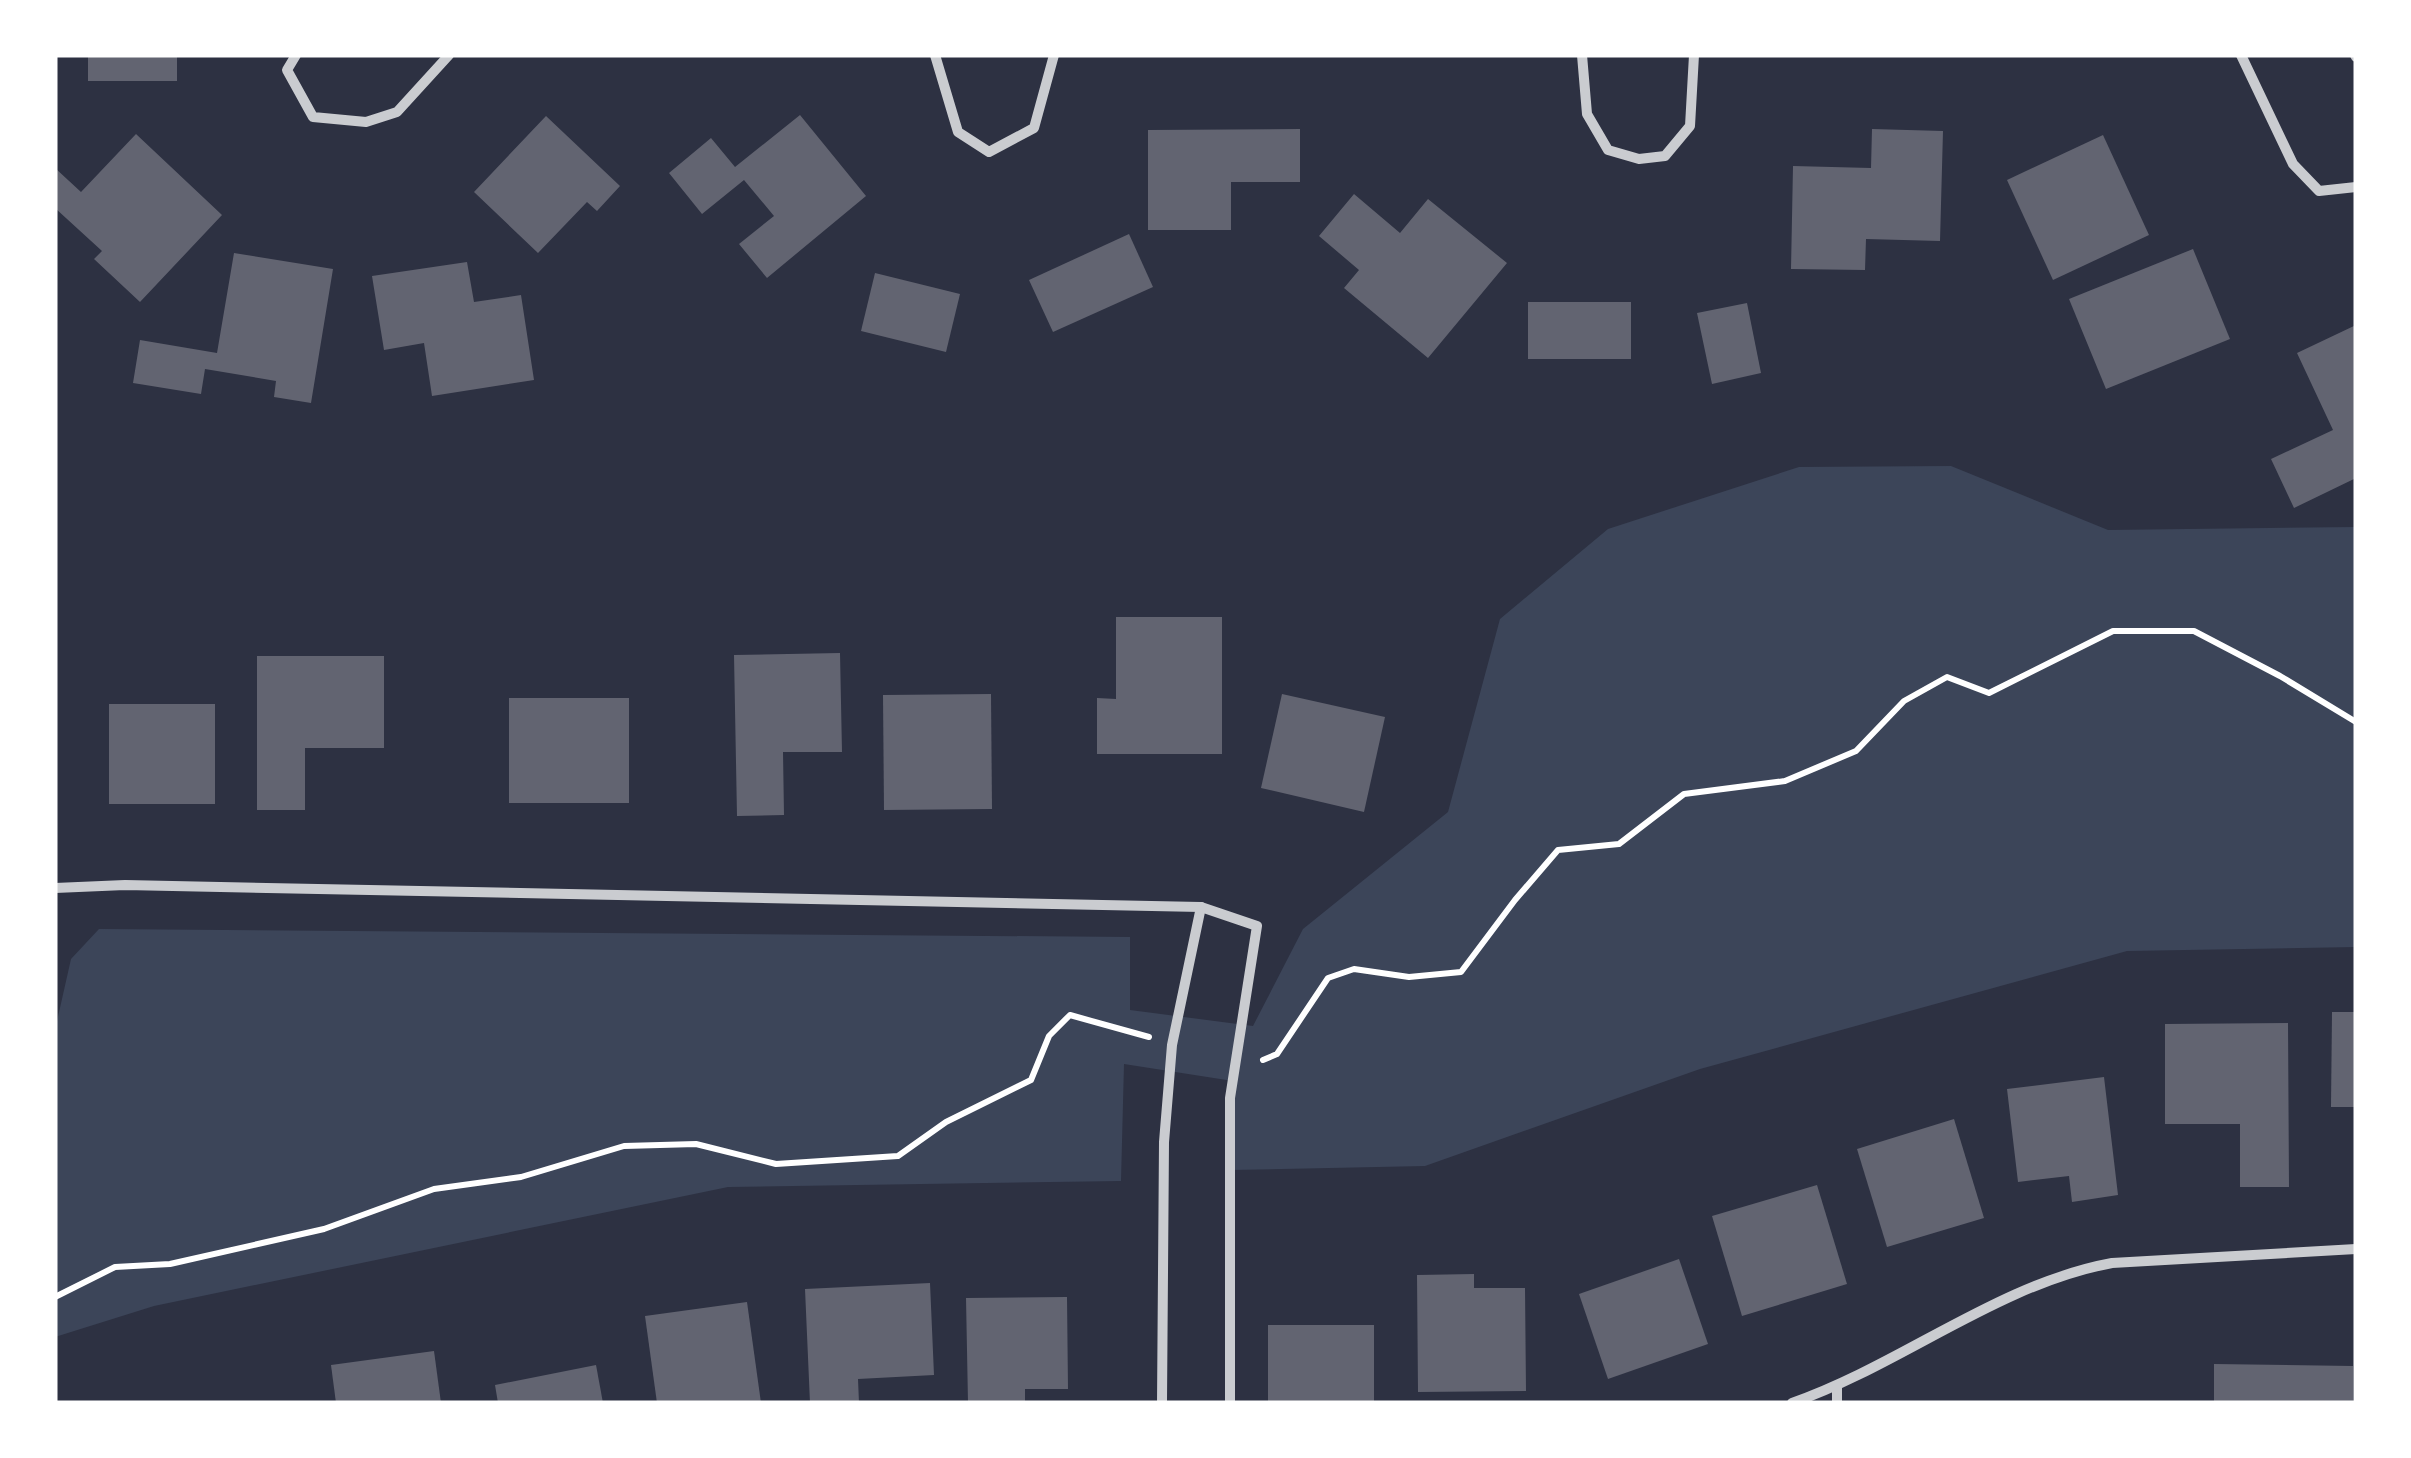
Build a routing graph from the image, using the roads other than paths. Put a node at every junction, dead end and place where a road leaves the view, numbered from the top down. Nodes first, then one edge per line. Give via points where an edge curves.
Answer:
1 (296, 55) edge
2 (450, 55) edge
3 (935, 55) edge
4 (1054, 55) edge
5 (1582, 55) edge
6 (1694, 55) edge
7 (2241, 55) edge
8 (2356, 187) edge
9 (55, 888) edge
10 (1201, 907) junction
11 (2356, 1250) edge
12 (1837, 1387) junction
13 (1162, 1403) edge
14 (1230, 1403) edge
15 (1792, 1403) edge
16 (1837, 1403) edge

1 - 2 street via 287,70 314,117 366,122 397,112
3 - 4 street via 958,132 989,152 1034,128
5 - 6 street via 1587,114 1608,150 1639,159 1664,156 1690,126
7 - 8 street via 2293,164 2319,191
9 - 10 street via 125,884
10 - 13 street via 1172,1045 1165,1122
10 - 14 street via 1257,926 1230,1098
11 - 12 street via 2074,1270
12 - 15 street
12 - 16 street

